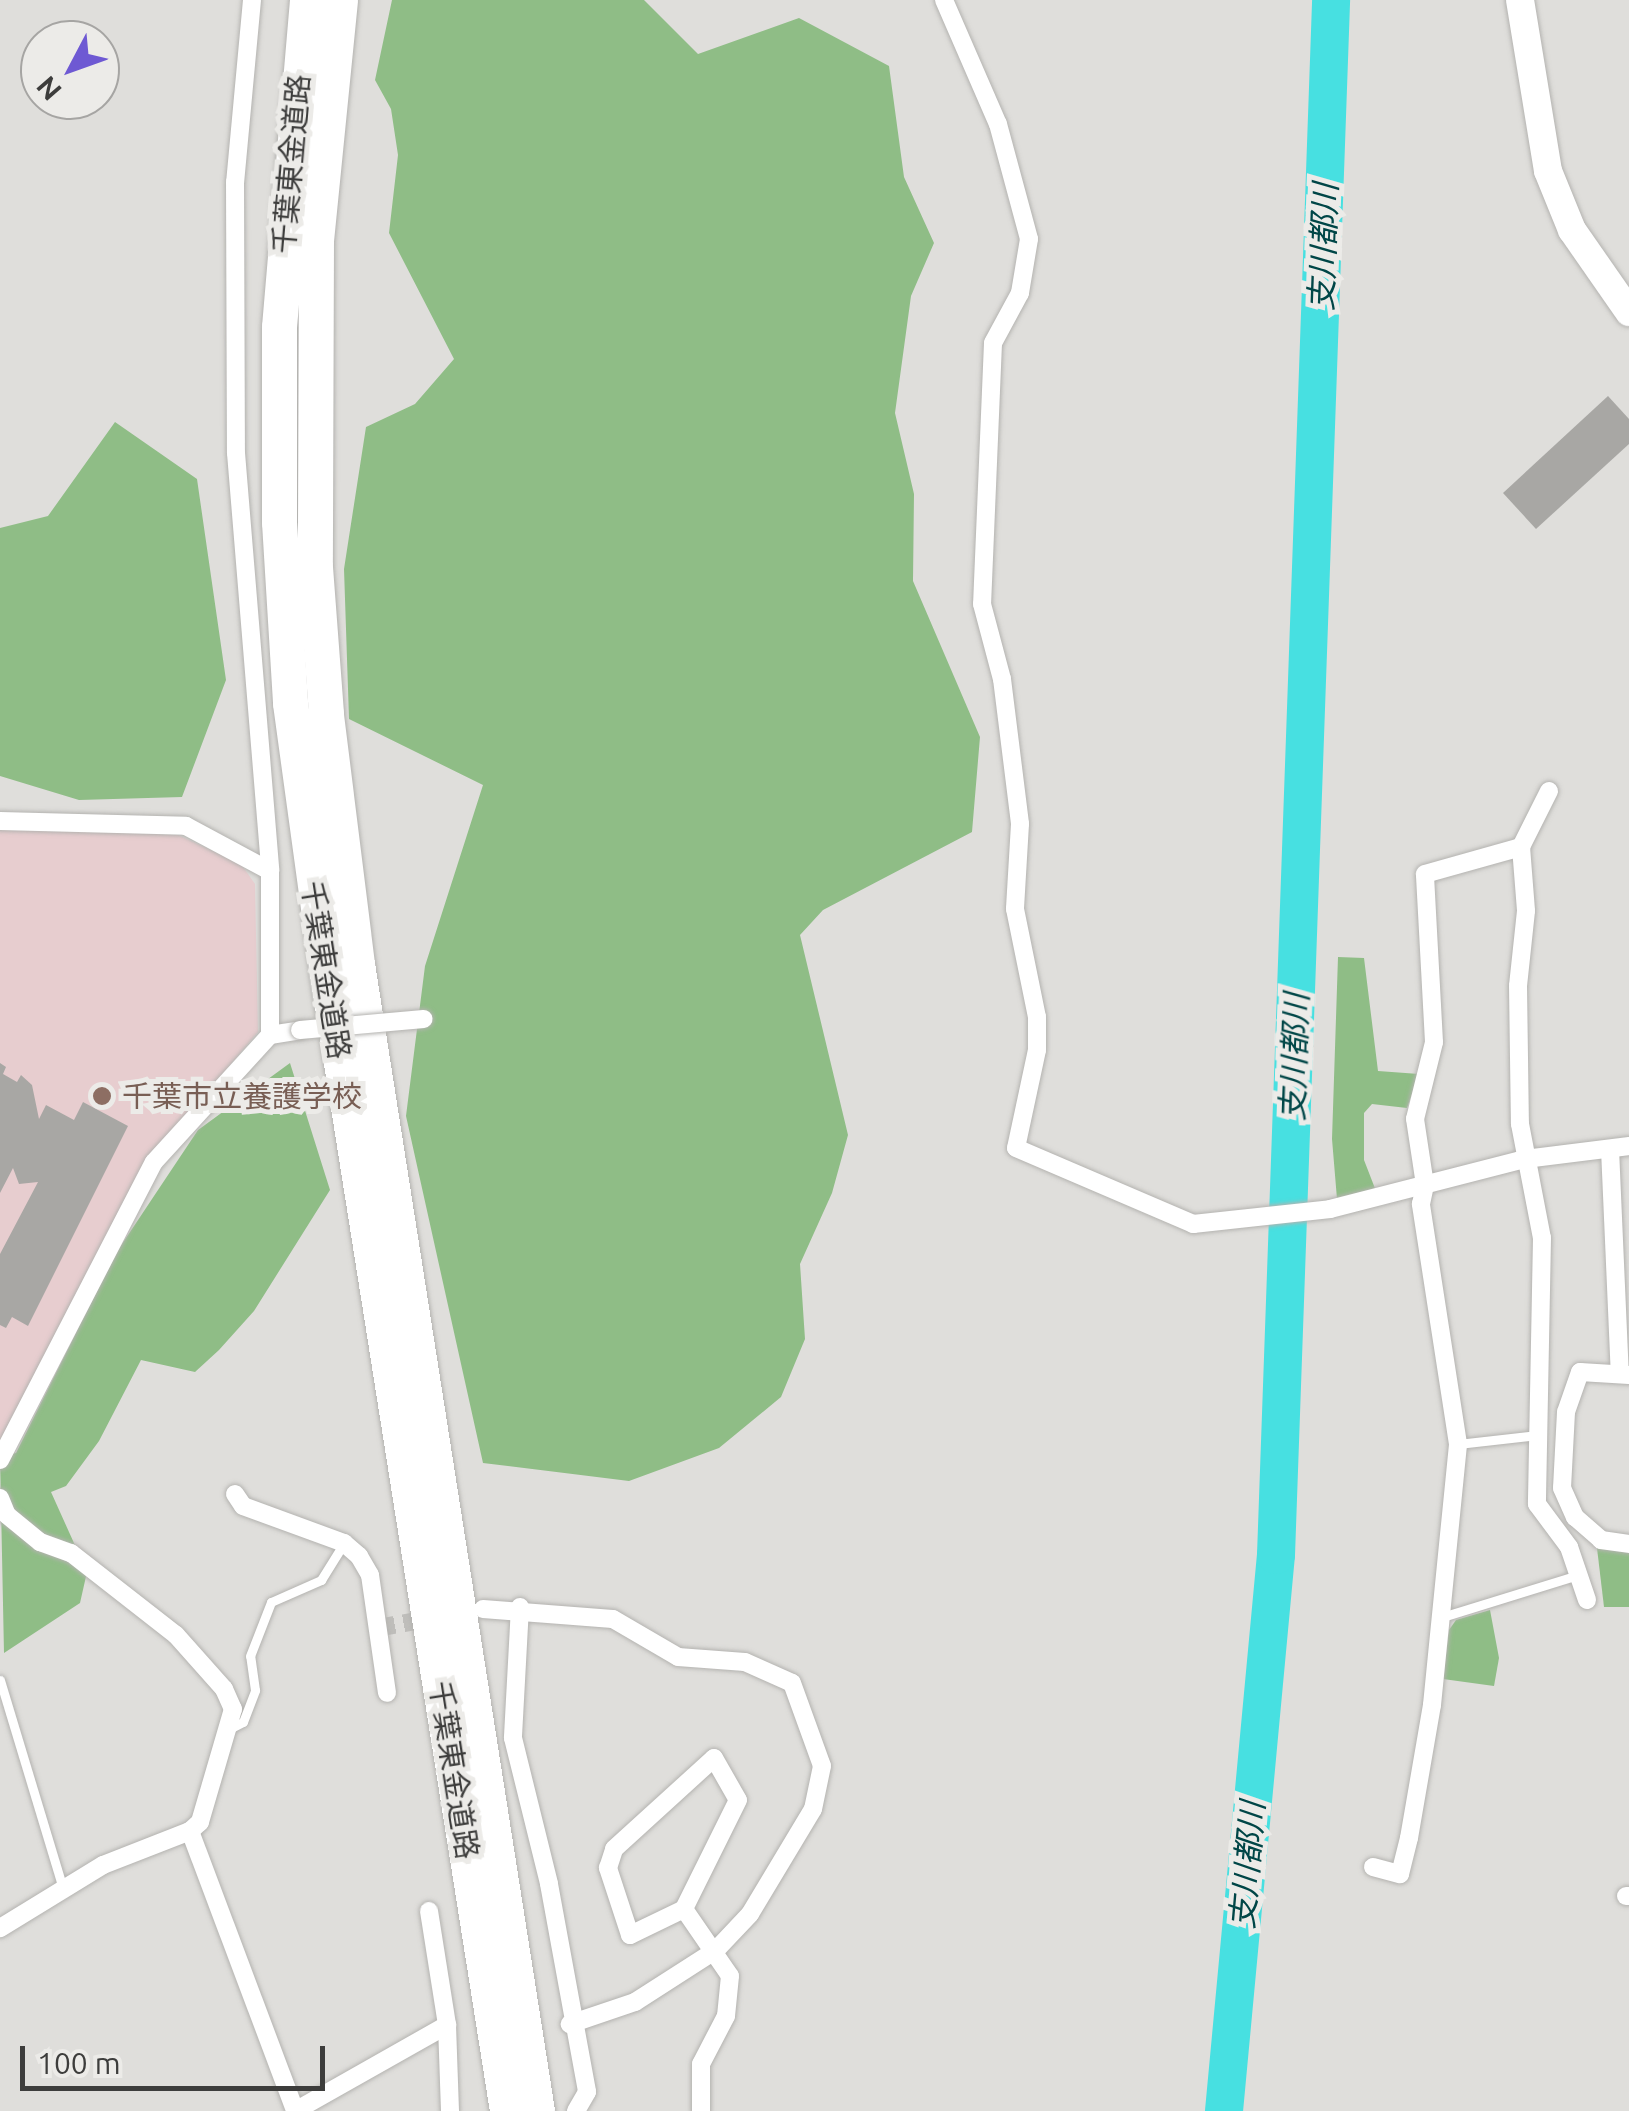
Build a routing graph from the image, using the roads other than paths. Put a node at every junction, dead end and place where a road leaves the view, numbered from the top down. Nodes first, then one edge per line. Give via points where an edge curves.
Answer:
1 (252, 0) edge
2 (308, 0) edge
3 (340, 0) edge
4 (944, 0) edge
5 (1520, 0) edge
6 (1629, 312) edge
7 (1549, 791) dead end
8 (0, 821) edge
9 (1521, 847) junction
10 (270, 871) junction
11 (424, 1018) dead end
12 (270, 1035) junction
13 (1620, 1148) edge
14 (1525, 1160) junction
15 (1425, 1185) junction
16 (1622, 1248) edge
17 (1624, 1375) edge
18 (1537, 1435) junction
19 (1458, 1444) junction
20 (0, 1460) edge
21 (235, 1494) dead end
22 (0, 1498) edge
23 (344, 1544) junction
24 (1629, 1544) edge
25 (1578, 1575) junction
26 (1587, 1600) dead end
27 (520, 1607) junction
28 (483, 1609) dead end
29 (1442, 1617) junction
30 (0, 1680) edge
31 (387, 1693) dead end
32 (233, 1727) junction
33 (190, 1832) junction
34 (1373, 1867) dead end
35 (64, 1890) junction
36 (684, 1909) junction
37 (430, 1911) dead end
38 (0, 1928) edge
39 (716, 1950) junction
40 (570, 2024) junction
41 (446, 2025) junction
42 (295, 2111) edge
43 (450, 2111) edge
44 (507, 2111) edge
45 (537, 2111) edge
46 (576, 2111) edge
47 (701, 2111) edge

1 - 10 street via 235,182 236,452
2 - 44 highway, 千葉東金道路 via 279,328 279,522 295,755
3 - 45 highway, 千葉東金道路 via 316,240 315,567 326,715 356,964
4 - 15 street via 998,124 1028,240 1020,293 994,343 982,604 1002,680 1020,824 1015,909 1037,1017 1037,1050 1016,1148 1173,1218 1245,1221 1330,1210
5 - 6 street via 1548,171 1580,244
7 - 9 street
8 - 10 street via 186,826
9 - 14 street
9 - 15 street via 1425,874 1434,1042 1415,1119
10 - 12 street
11 - 12 street, bridge
12 - 20 street via 154,1162
13 - 14 street
13 - 16 street
14 - 15 street
14 - 18 street via 1542,1238
15 - 19 street via 1421,1204
16 - 17 street
17 - 24 street via 1580,1372 1566,1412 1562,1488 1575,1517 1602,1540
18 - 19 lane
18 - 25 street via 1536,1504 1568,1547
19 - 29 street
21 - 23 street via 243,1506
22 - 32 street via 22,1528 70,1553 176,1635 224,1689
23 - 31 street via 370,1575
23 - 32 lane via 321,1580 271,1602 250,1656 254,1690 243,1722
25 - 26 street
25 - 29 lane
27 - 28 street
27 - 39 street via 613,1619 678,1657 745,1662 792,1682 822,1766 813,1809 750,1914
27 - 40 street via 514,1738 549,1884
29 - 34 street via 1423,1769 1400,1874
30 - 35 lane
32 - 33 street via 200,1822
33 - 35 street via 103,1865
33 - 42 street
35 - 38 street
36 - 36 street via 738,1800 714,1758 614,1849 608,1868 630,1935
36 - 39 street
37 - 41 street
39 - 40 street via 635,2002
39 - 47 street via 730,1976 730,1996 701,2064
40 - 46 street via 587,2092
41 - 42 street
41 - 43 street

